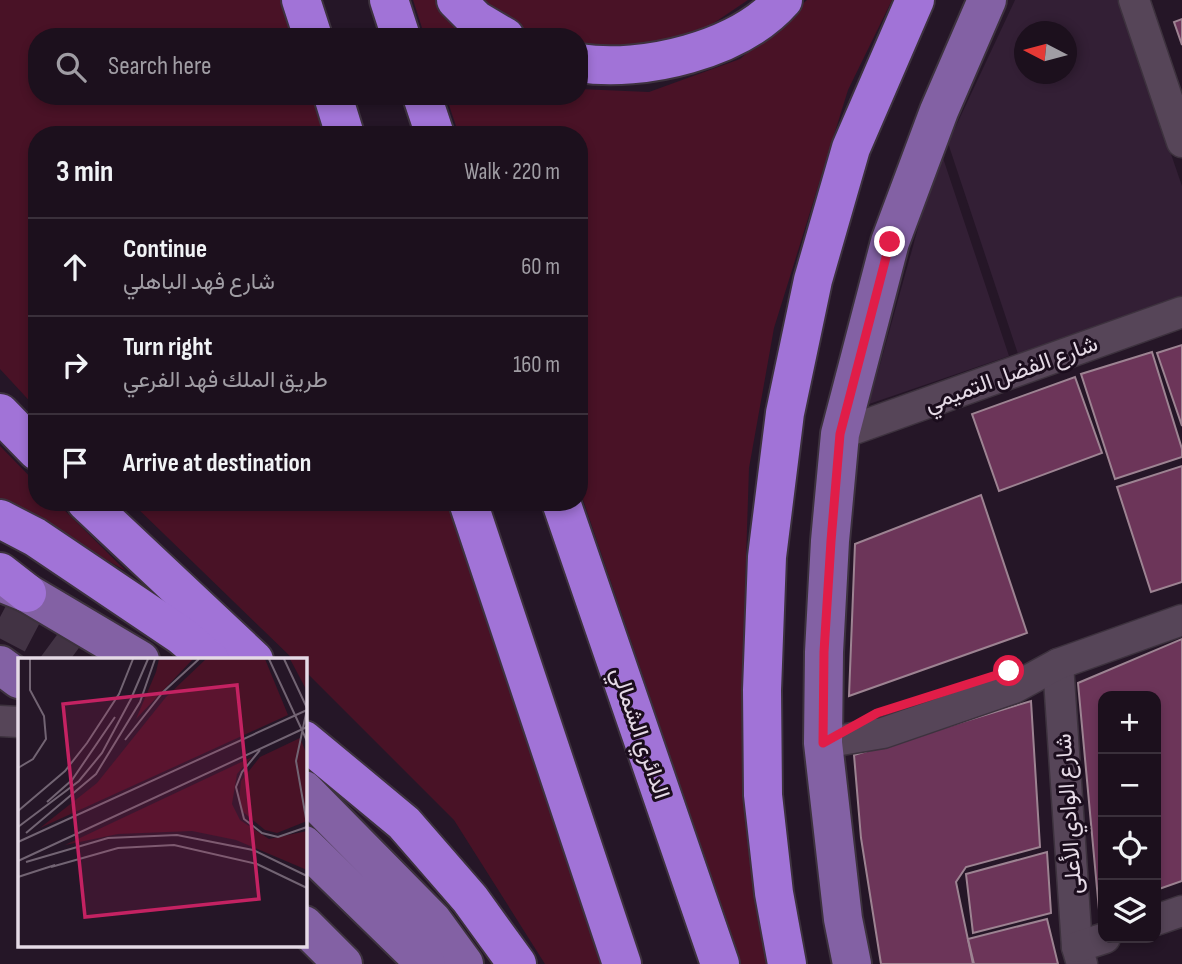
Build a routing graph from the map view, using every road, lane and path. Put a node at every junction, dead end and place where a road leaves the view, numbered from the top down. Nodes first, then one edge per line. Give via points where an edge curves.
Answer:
1 (300, 0) edge
2 (389, 0) edge
3 (456, 0) edge
4 (783, 0) edge
5 (915, 0) edge
6 (987, 0) edge
7 (1134, 0) edge
8 (310, 28) edge
9 (398, 28) edge
10 (490, 28) edge
11 (588, 65) edge
12 (336, 105) edge
13 (425, 105) edge
14 (342, 126) edge
15 (432, 126) edge
16 (1182, 142) edge
17 (1182, 312) edge
18 (0, 413) edge
19 (840, 434) junction
20 (28, 442) edge
21 (96, 511) edge
22 (471, 511) edge
23 (564, 511) edge
24 (0, 519) edge
25 (9, 582) edge
26 (1182, 620) edge
27 (136, 658) edge
28 (207, 658) edge
29 (252, 658) edge
30 (1058, 664) junction
31 (0, 665) edge
32 (18, 677) edge
33 (306, 717) edge
34 (0, 721) edge
35 (18, 722) edge
36 (306, 742) edge
37 (823, 743) junction
38 (306, 792) edge
39 (404, 823) junction
40 (306, 847) edge
41 (1182, 911) edge
42 (1161, 918) edge
43 (306, 927) edge
44 (1088, 950) edge
45 (343, 964) edge
46 (426, 964) edge
47 (464, 964) edge
48 (517, 964) edge
49 (622, 964) edge
50 (720, 964) edge
51 (788, 964) edge
52 (852, 964) edge

1 - 8 highway
2 - 9 highway
3 - 10 highway
4 - 11 highway via 738,35 688,54 637,65
5 - 51 highway via 851,149 813,280 785,413 767,557 762,690 763,795
6 - 19 main road via 890,242
7 - 16 street
12 - 14 highway
13 - 15 highway
17 - 19 street, شارع الفضل التميمي
18 - 20 highway
19 - 37 main road via 825,638
21 - 29 highway
22 - 49 highway
23 - 50 highway, الدائري الشمالي
24 - 28 highway via 35,537 182,636
25 - 27 main road
26 - 30 street
30 - 37 street via 1014,688 883,733
30 - 44 street, شارع الوادي الأعلى
31 - 32 main road
33 - 39 highway
34 - 35 street
36 - 39 highway
37 - 52 main road
38 - 47 main road via 432,920
39 - 48 highway via 470,899
40 - 46 main road
41 - 42 street
43 - 45 main road

